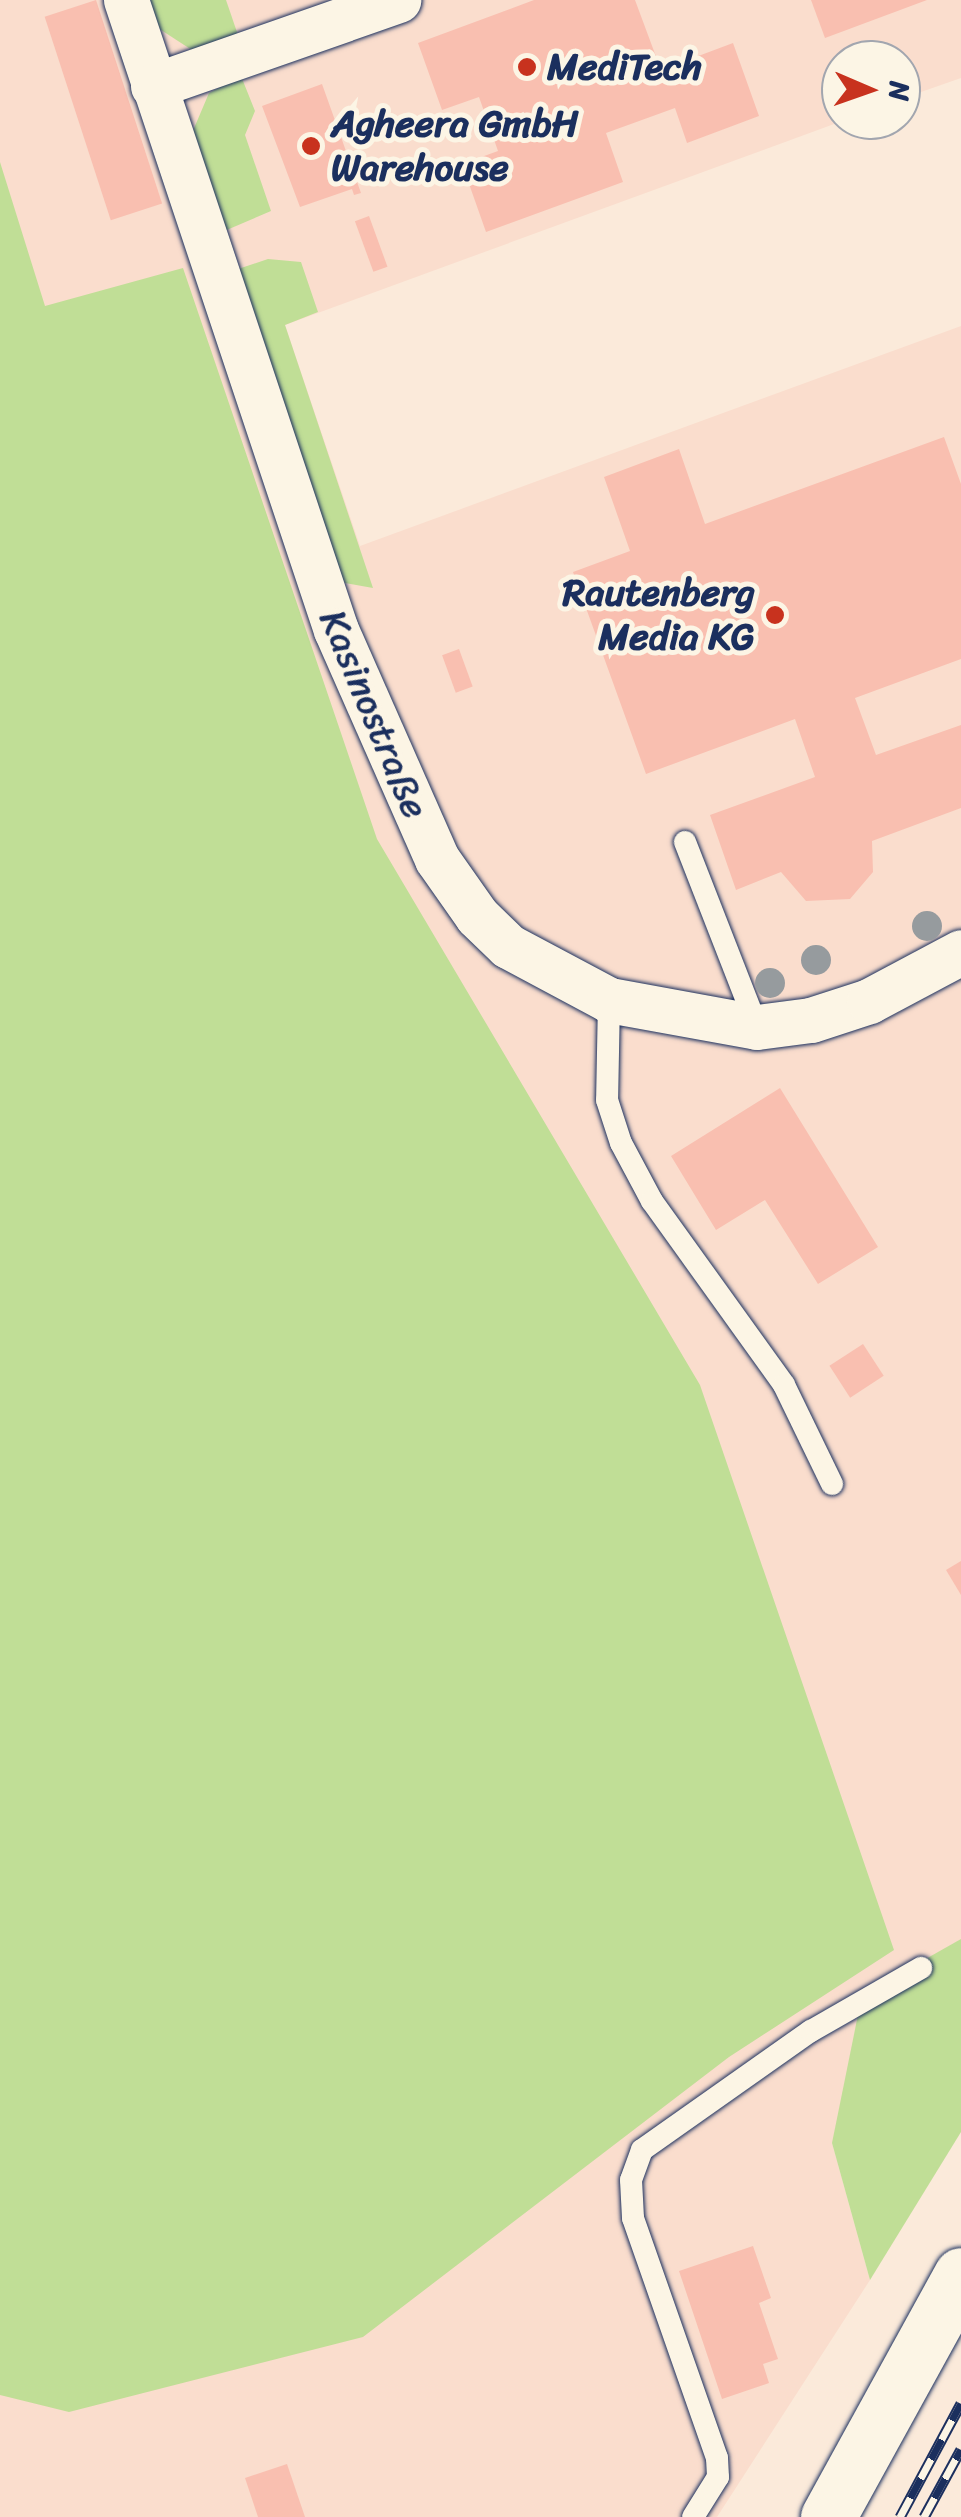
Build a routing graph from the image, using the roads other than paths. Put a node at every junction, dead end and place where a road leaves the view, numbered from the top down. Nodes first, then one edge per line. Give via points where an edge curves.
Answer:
1 (126, 0) edge
2 (398, 0) edge
3 (152, 86) junction
4 (686, 842) dead end
5 (961, 952) edge
6 (610, 1000) junction
7 (757, 1026) junction
8 (832, 1484) dead end
9 (922, 1968) dead end
10 (961, 2275) edge
11 (694, 2517) edge
12 (828, 2517) edge

1 - 3 street, Kasinostraße
2 - 3 street
3 - 6 street, Kasinostraße via 336,630 437,859 508,946
4 - 7 lane
5 - 7 street, Kasinostraße via 869,1002 811,1020
6 - 7 street, Kasinostraße
6 - 8 lane via 607,1100 621,1143 652,1201 784,1385
9 - 11 lane via 812,2032 642,2150 631,2180 633,2218 718,2458 718,2476
10 - 12 main road

